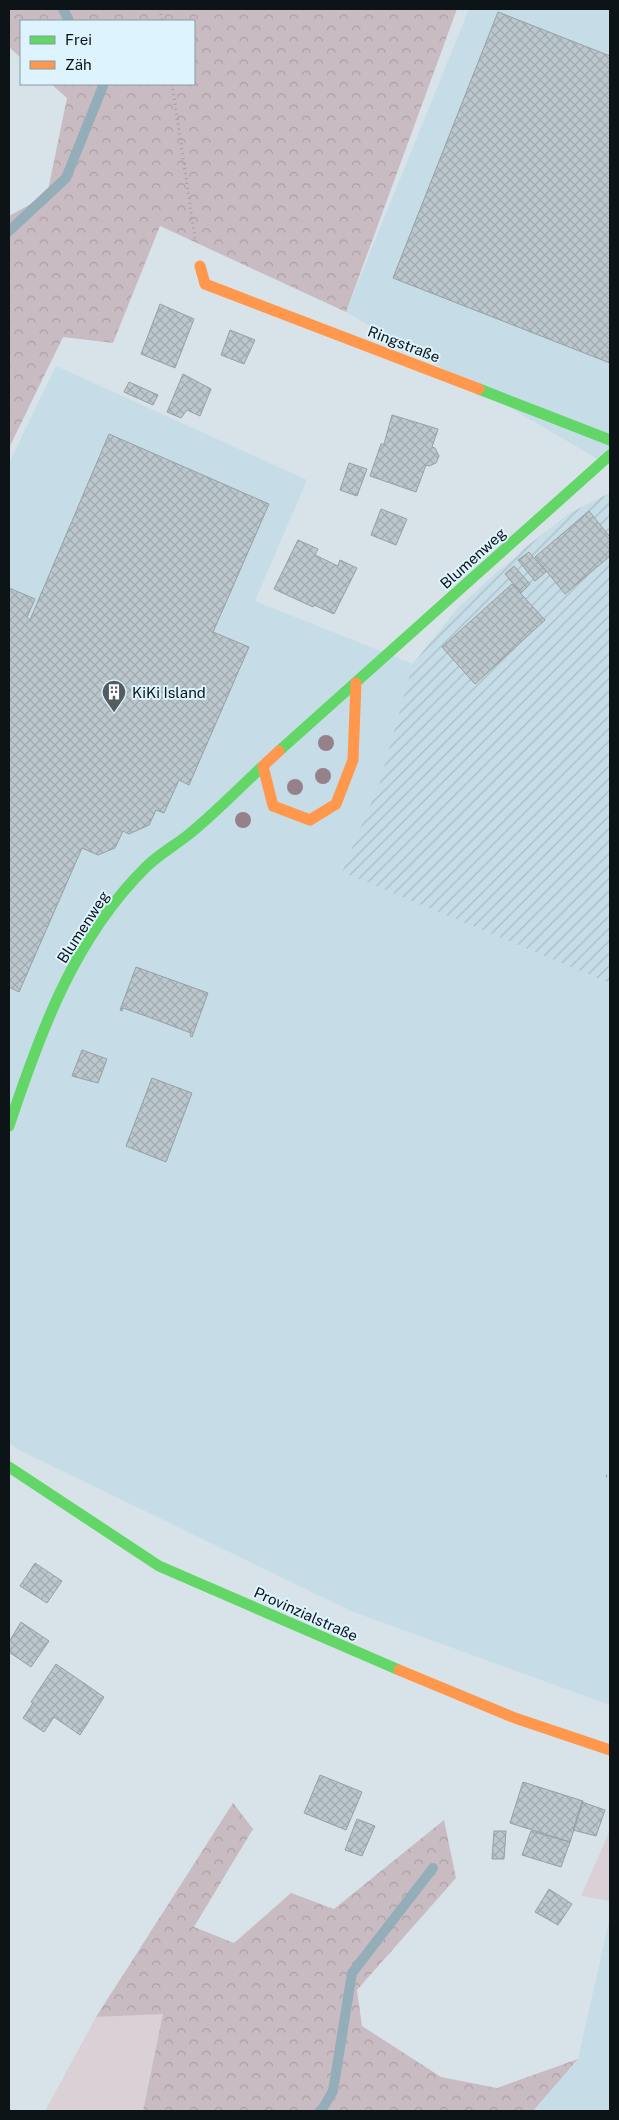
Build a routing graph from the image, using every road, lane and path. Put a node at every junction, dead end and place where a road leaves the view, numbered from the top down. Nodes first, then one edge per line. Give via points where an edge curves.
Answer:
1 (172, 85) edge
2 (200, 266) joint
3 (610, 440) edge
4 (610, 455) edge
5 (356, 683) junction
6 (263, 766) junction
7 (9, 1126) edge
8 (9, 1467) edge
9 (610, 1750) edge

1 - 2 path
2 - 3 street, Ringstraße via 205,284
4 - 5 street, Blumenweg
5 - 6 street, Blumenweg
5 - 6 street via 353,760 336,804 310,820 273,806
6 - 7 street, Blumenweg via 188,835 146,867 102,919 59,992
8 - 9 street, Provinzialstraße via 159,1566 400,1672 516,1718

